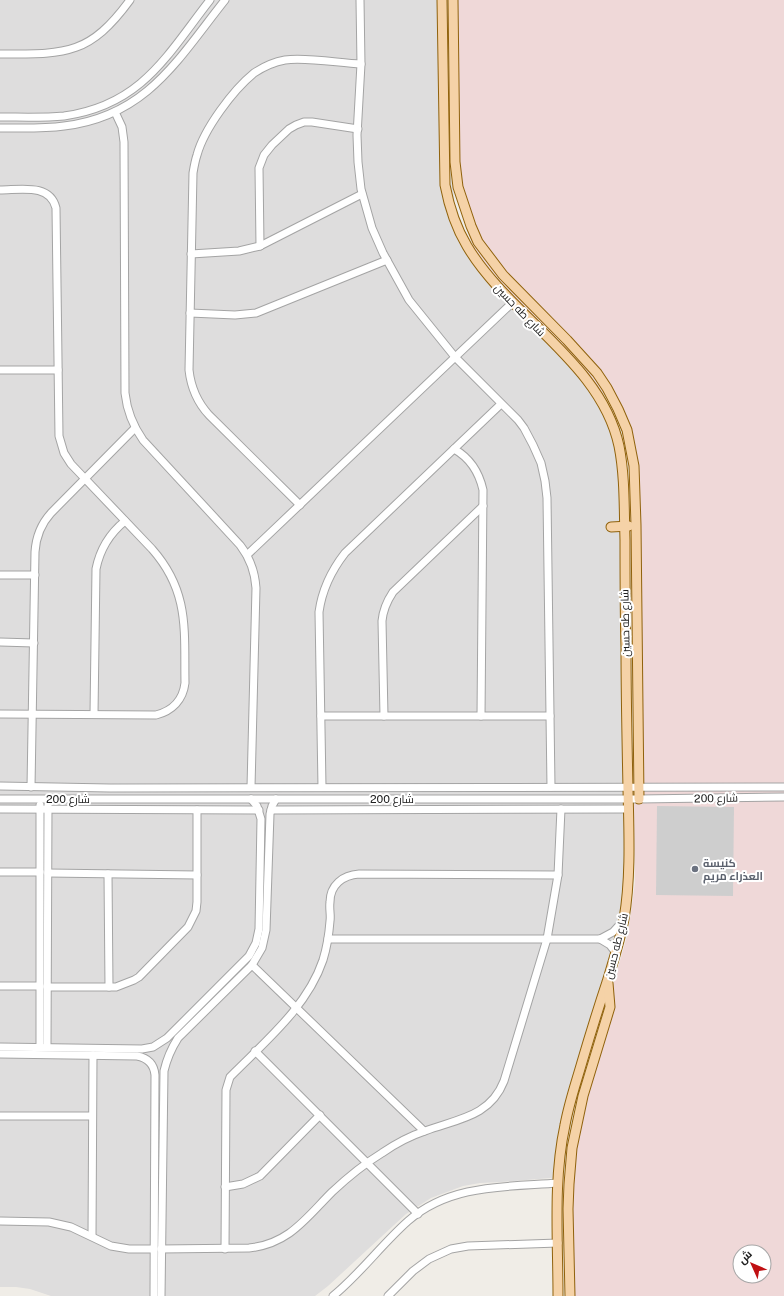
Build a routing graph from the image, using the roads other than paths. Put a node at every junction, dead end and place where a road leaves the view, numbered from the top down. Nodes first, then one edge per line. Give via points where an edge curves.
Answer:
1 (130, 0) edge
2 (206, 0) edge
3 (210, 0) edge
4 (225, 0) edge
5 (360, 0) edge
6 (442, 0) edge
7 (453, 0) edge
8 (201, 11) junction
9 (0, 54) edge
10 (361, 64) junction
11 (115, 112) junction
12 (0, 117) edge
13 (0, 128) edge
14 (358, 129) junction
15 (0, 190) edge
16 (362, 194) junction
17 (260, 246) junction
18 (191, 254) junction
19 (387, 260) junction
20 (512, 303) junction
21 (190, 313) junction
22 (455, 357) junction
23 (0, 370) edge
24 (58, 370) junction
25 (501, 404) junction
26 (135, 428) junction
27 (454, 449) junction
28 (85, 479) junction
29 (300, 505) junction
30 (483, 506) junction
31 (125, 521) junction
32 (636, 525) junction
33 (624, 526) junction
34 (611, 527) dead end
35 (247, 556) junction
36 (0, 575) edge
37 (35, 575) junction
38 (0, 642) edge
39 (34, 643) junction
40 (0, 714) edge
41 (32, 714) junction
42 (94, 714) junction
43 (321, 716) junction
44 (384, 716) junction
45 (481, 716) junction
46 (550, 716) junction
47 (0, 786) edge
48 (31, 787) junction
49 (322, 787) junction
50 (550, 787) junction
51 (628, 787) junction
52 (638, 787) junction
53 (784, 787) edge
54 (251, 788) junction
55 (784, 797) edge
56 (0, 799) edge
57 (44, 799) junction
58 (250, 799) junction
59 (276, 799) junction
60 (638, 799) junction
61 (629, 804) junction
62 (0, 809) edge
63 (44, 809) junction
64 (561, 809) junction
65 (197, 810) junction
66 (259, 810) junction
67 (271, 810) junction
68 (0, 872) edge
69 (44, 873) junction
70 (108, 874) junction
71 (197, 875) junction
72 (558, 875) junction
73 (623, 921) junction
74 (600, 938) junction
75 (328, 939) junction
76 (547, 939) junction
77 (616, 953) junction
78 (252, 965) junction
79 (607, 980) junction
80 (0, 986) edge
81 (44, 986) junction
82 (109, 987) junction
83 (296, 1008) junction
84 (0, 1047) edge
85 (43, 1047) junction
86 (255, 1051) junction
87 (0, 1054) edge
88 (93, 1055) junction
89 (320, 1115) junction
90 (0, 1116) edge
91 (92, 1116) junction
92 (424, 1131) junction
93 (367, 1162) junction
94 (558, 1183) junction
95 (225, 1186) junction
96 (418, 1214) junction
97 (0, 1221) edge
98 (92, 1236) junction
99 (558, 1243) junction
100 (158, 1249) junction
101 (225, 1249) junction
102 (154, 1296) edge
103 (161, 1296) edge
104 (333, 1296) edge
105 (388, 1296) edge
106 (558, 1296) edge
107 (570, 1296) edge

1 - 9 street via 109,26 79,46 56,53
2 - 8 street
3 - 8 street
4 - 11 street via 160,81 139,99
5 - 10 street
6 - 20 main road, شارع طه حسين via 447,198 466,245 488,276
7 - 32 main road, شارع طه حسين via 455,162 458,187 471,226 478,242 493,263 578,352 607,388 624,421 630,440
8 - 12 street via 152,74 122,96 73,114 54,117
10 - 14 street
10 - 18 street via 300,59 279,61 255,73 234,94 213,122 197,154 193,173
11 - 13 street via 65,126
11 - 26 street via 122,127 124,142 125,393 129,415
14 - 16 street via 358,162
14 - 17 street via 304,122 292,127 272,145 264,155 259,168
15 - 24 street via 39,190 49,195 55,204
16 - 17 street
16 - 19 street via 372,228
17 - 18 street via 239,251
18 - 21 street
19 - 21 street via 256,313
19 - 22 street via 410,300
20 - 22 street
20 - 33 main road, شارع طه حسين via 574,365 606,409 616,433 621,456
21 - 29 street via 190,376 199,404
22 - 25 street
22 - 29 street
23 - 24 street
24 - 28 street via 60,441 67,459
25 - 27 street
25 - 46 street via 518,420 529,437 545,481
26 - 28 street
26 - 35 street
27 - 30 street via 467,458 477,472 483,490
27 - 43 street via 345,554 329,578 322,594 319,612
28 - 31 street
28 - 37 street via 47,518 40,529 36,546
29 - 35 street
30 - 44 street via 393,592 388,601 382,621
30 - 45 street
31 - 42 street via 114,530 106,542 96,569
31 - 42 street via 163,562 179,594 184,620 184,688 176,704 160,714
32 - 33 main road
32 - 52 main road, شارع طه حسين
33 - 34 main road
33 - 51 main road, شارع طه حسين
35 - 54 street via 256,588
36 - 37 street
37 - 39 street
38 - 39 street
39 - 41 street
40 - 41 street
41 - 42 street
41 - 48 street
43 - 44 street
43 - 49 street
44 - 45 street
45 - 46 street
46 - 50 street
47 - 48 street, شارع 200
48 - 54 street, شارع 200
49 - 50 street, شارع 200
49 - 54 street, شارع 200
50 - 51 street, شارع 200
51 - 52 street, شارع 200
51 - 61 main road, شارع طه حسين
52 - 53 street, شارع 200
52 - 60 main road, شارع طه حسين
55 - 60 street, شارع 200
56 - 57 street, شارع 200
57 - 58 street, شارع 200
57 - 63 street
58 - 59 street, شارع 200
58 - 66 street
59 - 61 street, شارع 200
59 - 67 street
60 - 61 street, شارع 200
61 - 64 street
61 - 73 main road, شارع طه حسين via 629,864
62 - 63 street
63 - 65 street
63 - 69 street
64 - 67 street
64 - 72 street
65 - 66 street
65 - 71 street
66 - 85 street via 259,928 256,943 244,962 158,1045 142,1049
67 - 78 street via 265,940
68 - 69 street
69 - 70 street
69 - 81 street
70 - 71 street
70 - 82 street
71 - 82 street via 196,911 188,927 139,977 128,984
72 - 75 street via 344,877 330,894
72 - 76 street
73 - 74 street via 613,932
73 - 77 main road, شارع طه حسين
74 - 76 street
74 - 77 street
75 - 76 street
75 - 83 street via 317,976
76 - 92 street via 498,1094 478,1112
77 - 79 main road, شارع طه حسين
78 - 83 street
78 - 100 street via 178,1038 167,1059 163,1083
79 - 94 main road, شارع طه حسين via 568,1110
79 - 107 main road via 610,1007 583,1096 572,1148 568,1209
80 - 81 street
81 - 82 street
81 - 85 street
83 - 86 street
83 - 92 street
84 - 85 street
86 - 89 street
86 - 95 street via 230,1077 226,1090
87 - 88 street
88 - 91 street
88 - 100 street via 138,1056 148,1060 154,1069
89 - 93 street
89 - 95 street via 260,1176 243,1184
90 - 91 street
91 - 98 street
92 - 93 street
93 - 96 street
93 - 101 street via 285,1238 258,1248
94 - 96 street via 465,1192 438,1202
94 - 99 main road, شارع طه حسين
95 - 101 street
96 - 104 street
97 - 98 street via 49,1222 71,1227
98 - 100 street via 120,1248
99 - 105 street via 468,1246 451,1249 429,1259
99 - 106 main road, شارع طه حسين
100 - 101 street
100 - 102 street
100 - 103 street

